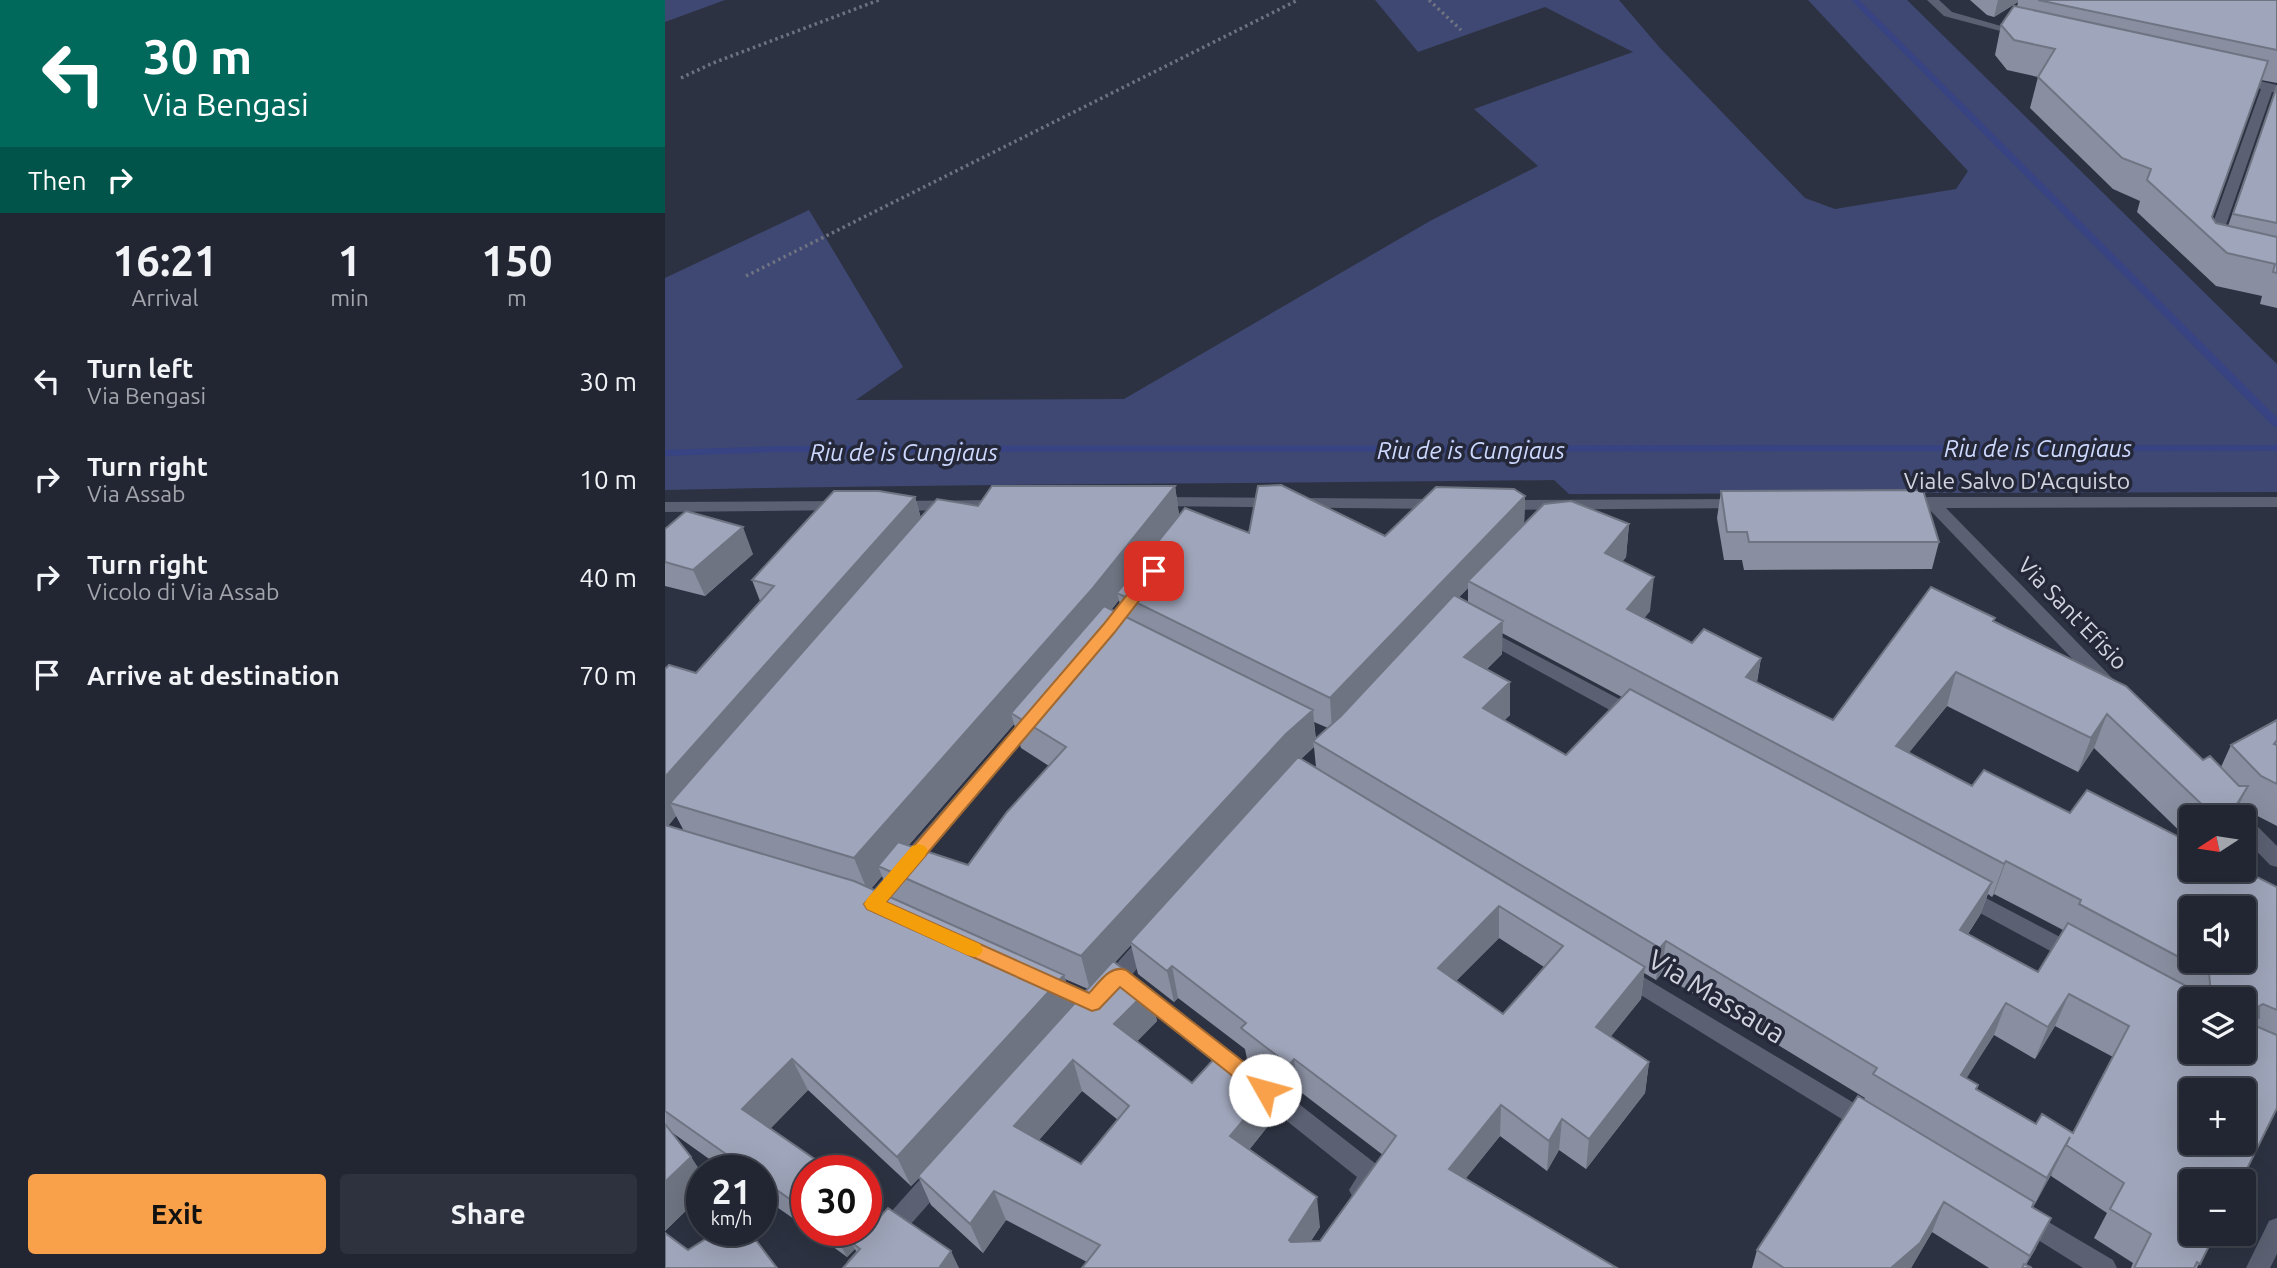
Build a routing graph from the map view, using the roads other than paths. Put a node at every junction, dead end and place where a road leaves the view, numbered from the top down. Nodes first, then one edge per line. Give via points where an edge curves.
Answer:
1 (1933, 0) edge
2 (2013, 14) edge
3 (1993, 27) junction
4 (2032, 36) edge
5 (2228, 78) edge
6 (2272, 88) edge
7 (2224, 253) edge
8 (1210, 501) junction
9 (1140, 502) edge
10 (1931, 502) junction
11 (2277, 502) edge
12 (1890, 503) edge
13 (1014, 504) edge
14 (1453, 504) edge
15 (1480, 504) edge
16 (1753, 504) edge
17 (958, 505) junction
18 (1561, 505) junction
19 (858, 506) edge
20 (886, 506) edge
21 (665, 507) edge
22 (1192, 524) edge
23 (1543, 524) edge
24 (942, 525) edge
25 (1462, 622) edge
26 (2119, 696) edge
27 (1045, 703) edge
28 (1656, 727) edge
29 (2256, 837) edge
30 (2277, 859) edge
31 (1948, 886) edge
32 (898, 915) edge
33 (1164, 925) edge
34 (1607, 964) edge
35 (2094, 965) edge
36 (1119, 975) junction
37 (1031, 976) edge
38 (1092, 1003) junction
39 (1074, 1023) edge
40 (1880, 1130) edge
41 (956, 1156) edge
42 (1351, 1206) edge
43 (2010, 1210) edge
44 (2277, 1229) edge
45 (856, 1268) edge
46 (2105, 1268) edge
47 (2258, 1268) edge

1 - 3 street via 1948,14
2 - 3 street
3 - 4 street
5 - 6 street
6 - 7 street via 2210,250
8 - 9 street
8 - 14 street
8 - 22 street
10 - 11 street, Viale Salvo D'Acquisto
10 - 12 street, Viale Salvo D'Acquisto
10 - 26 street, Via Sant'Efisio
13 - 17 street
15 - 18 street
16 - 18 street
17 - 20 street
17 - 24 street
18 - 23 street
19 - 21 street
25 - 28 street
27 - 32 street via 867,902
29 - 30 street
31 - 35 street
33 - 36 street
34 - 40 street, Via Massaua
36 - 38 street
36 - 42 street via 1372,1175
37 - 38 street
38 - 39 street
41 - 45 street
43 - 46 street
44 - 47 street

